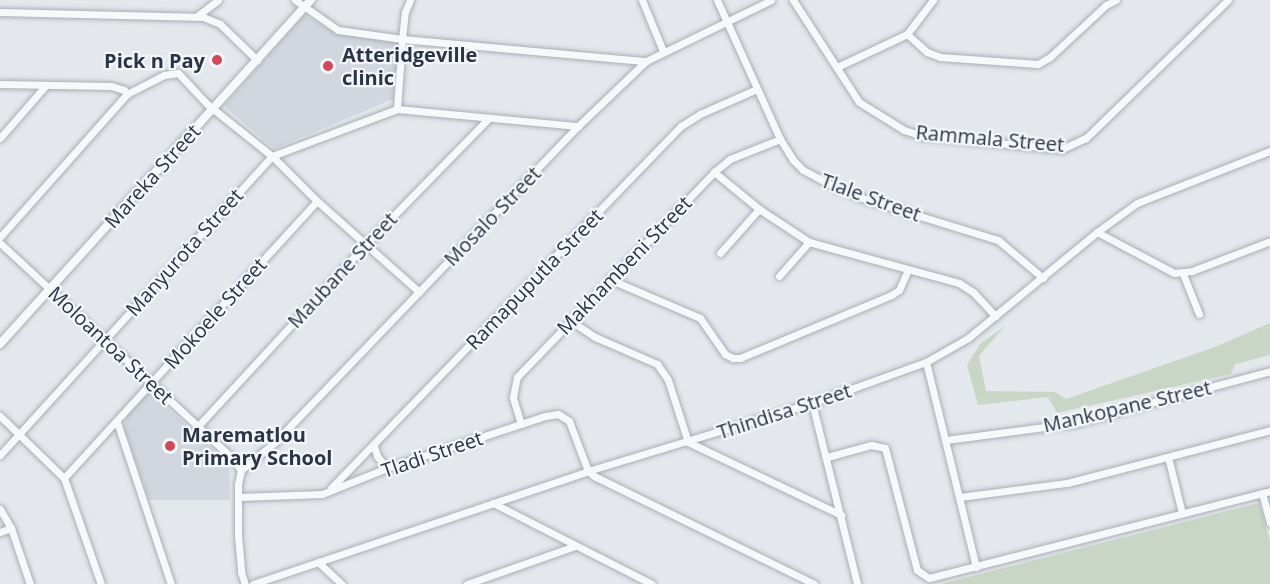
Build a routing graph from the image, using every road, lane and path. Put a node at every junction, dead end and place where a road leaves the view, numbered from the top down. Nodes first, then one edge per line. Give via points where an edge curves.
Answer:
1 (218, 0) edge
2 (295, 0) edge
3 (311, 0) edge
4 (410, 0) edge
5 (642, 0) edge
6 (717, 0) edge
7 (771, 0) edge
8 (793, 0) edge
9 (933, 0) edge
10 (1116, 0) edge
11 (1224, 1) edge
12 (304, 8) junction
13 (0, 12) edge
14 (197, 16) junction
15 (727, 23) junction
16 (907, 34) junction
17 (402, 39) junction
18 (663, 51) junction
19 (257, 60) junction
20 (646, 61) junction
21 (837, 67) junction
22 (0, 84) edge
23 (46, 85) junction
24 (757, 89) junction
25 (127, 94) junction
26 (213, 108) junction
27 (398, 109) junction
28 (489, 118) junction
29 (578, 126) junction
30 (0, 138) edge
31 (780, 139) junction
32 (1270, 151) edge
33 (272, 156) junction
34 (714, 172) junction
35 (317, 201) junction
36 (759, 209) junction
37 (1097, 232) junction
38 (0, 237) edge
39 (1270, 241) edge
40 (808, 242) junction
41 (0, 243) edge
42 (365, 244) junction
43 (720, 253) dead end
44 (908, 270) junction
45 (1183, 274) junction
46 (779, 276) dead end
47 (609, 279) junction
48 (1043, 279) junction
49 (51, 289) junction
50 (419, 292) junction
51 (1199, 314) dead end
52 (995, 316) junction
53 (571, 321) junction
54 (105, 339) junction
55 (0, 344) edge
56 (926, 362) junction
57 (1270, 371) edge
58 (151, 383) junction
59 (812, 403) junction
60 (0, 416) edge
61 (117, 422) junction
62 (521, 424) junction
63 (199, 425) junction
64 (1270, 430) edge
65 (19, 433) junction
66 (946, 440) junction
67 (688, 442) junction
68 (374, 446) junction
69 (0, 455) edge
70 (827, 457) junction
71 (1168, 457) junction
72 (387, 468) junction
73 (241, 470) junction
74 (588, 471) junction
75 (64, 478) junction
76 (1270, 491) edge
77 (327, 492) junction
78 (1262, 493) junction
79 (239, 497) junction
80 (960, 497) junction
81 (493, 504) junction
82 (0, 509) edge
83 (1182, 513) junction
84 (841, 515) junction
85 (1270, 523) edge
86 (11, 528) junction
87 (0, 532) edge
88 (575, 546) junction
89 (318, 562) junction
90 (976, 567) junction
91 (30, 584) edge
92 (101, 584) edge
93 (171, 584) edge
94 (245, 584) edge
95 (253, 584) edge
96 (342, 584) edge
97 (466, 584) edge
98 (652, 584) edge
99 (814, 584) edge
100 (857, 584) edge

1 - 14 street
2 - 12 street
3 - 12 street, Mareka Street
4 - 17 street
5 - 18 street
6 - 15 street, Tlale Street
7 - 15 street, Mosalo Street
8 - 21 street, Rammala Street
9 - 16 street
10 - 16 street via 1038,64 940,57 927,52
11 - 21 street, Rammala Street via 1086,138 1062,149 910,133 864,107
12 - 17 street via 338,30
12 - 19 street, Mareka Street
13 - 14 street
14 - 19 street via 215,21
15 - 18 street, Mosalo Street
15 - 24 street, Tlale Street
16 - 21 street
17 - 20 street
17 - 27 street
18 - 20 street, Mosalo Street
19 - 26 street, Mareka Street
20 - 29 street, Mosalo Street
22 - 23 street
23 - 25 street via 111,86
23 - 30 street
24 - 31 street, Tlale Street
24 - 68 street, Ramapuputla Street via 681,126
25 - 26 street via 178,72
25 - 38 street
26 - 33 street
26 - 49 street, Mareka Street
27 - 28 street
27 - 33 street
28 - 29 street
28 - 42 street, Maubane Street
29 - 50 street, Mosalo Street
31 - 34 street, Makhambeni Street via 730,159
31 - 48 street, Tlale Street via 793,160 811,176 871,201 998,240
32 - 37 street, Thindisa Street via 1145,200
33 - 35 street
33 - 54 street, Manyurota Street
34 - 36 street
34 - 47 street, Makhambeni Street
35 - 42 street
35 - 58 street, Mokoele Street
36 - 40 street
36 - 43 street
37 - 45 street via 1159,267
37 - 48 street, Thindisa Street
39 - 45 street
40 - 44 street
40 - 46 street
41 - 49 street, Moloantoa Street
42 - 50 street
42 - 63 street, Maubane Street
44 - 47 street via 899,290 881,300 740,358 725,354 700,318
44 - 52 street via 959,283
45 - 51 street
47 - 53 street, Makhambeni Street
48 - 52 street, Thindisa Street
49 - 54 street, Moloantoa Street
49 - 55 street, Mareka Street
50 - 73 street, Mosalo Street via 274,443
52 - 56 street, Thindisa Street via 954,348
53 - 62 street, Makhambeni Street via 514,382 513,398
53 - 67 street via 595,338 657,364 668,380
54 - 58 street, Moloantoa Street
54 - 65 street, Manyurota Street
56 - 59 street, Thindisa Street
56 - 66 street
57 - 66 street, Mankopane Street via 1075,423
58 - 61 street, Mokoele Street
58 - 63 street, Moloantoa Street
59 - 67 street, Thindisa Street
59 - 70 street
60 - 65 street
61 - 75 street, Mokoele Street
61 - 93 street
62 - 72 street, Tladi Street
62 - 74 street, Tladi Street via 552,414 565,416
63 - 73 street, Moloantoa Street
64 - 71 street
65 - 69 street, Manyurota Street
65 - 75 street
66 - 80 street
67 - 74 street, Thindisa Street
67 - 84 street
68 - 72 street
68 - 77 street, Ramapuputla Street
70 - 84 street
70 - 90 street via 871,446 885,448 917,570 925,577 936,578
71 - 80 street via 1067,483
71 - 83 street
72 - 77 street, Tladi Street
73 - 79 street
74 - 81 street, Thindisa Street
74 - 99 street
75 - 92 street
76 - 78 street
77 - 79 street, Tladi Street
78 - 83 street
78 - 85 street
79 - 94 street via 239,558
80 - 90 street
81 - 88 street
81 - 89 street, Thindisa Street
82 - 86 street
83 - 90 street
84 - 100 street
86 - 87 street
86 - 91 street
88 - 97 street
88 - 98 street
89 - 95 street, Thindisa Street
89 - 96 street

